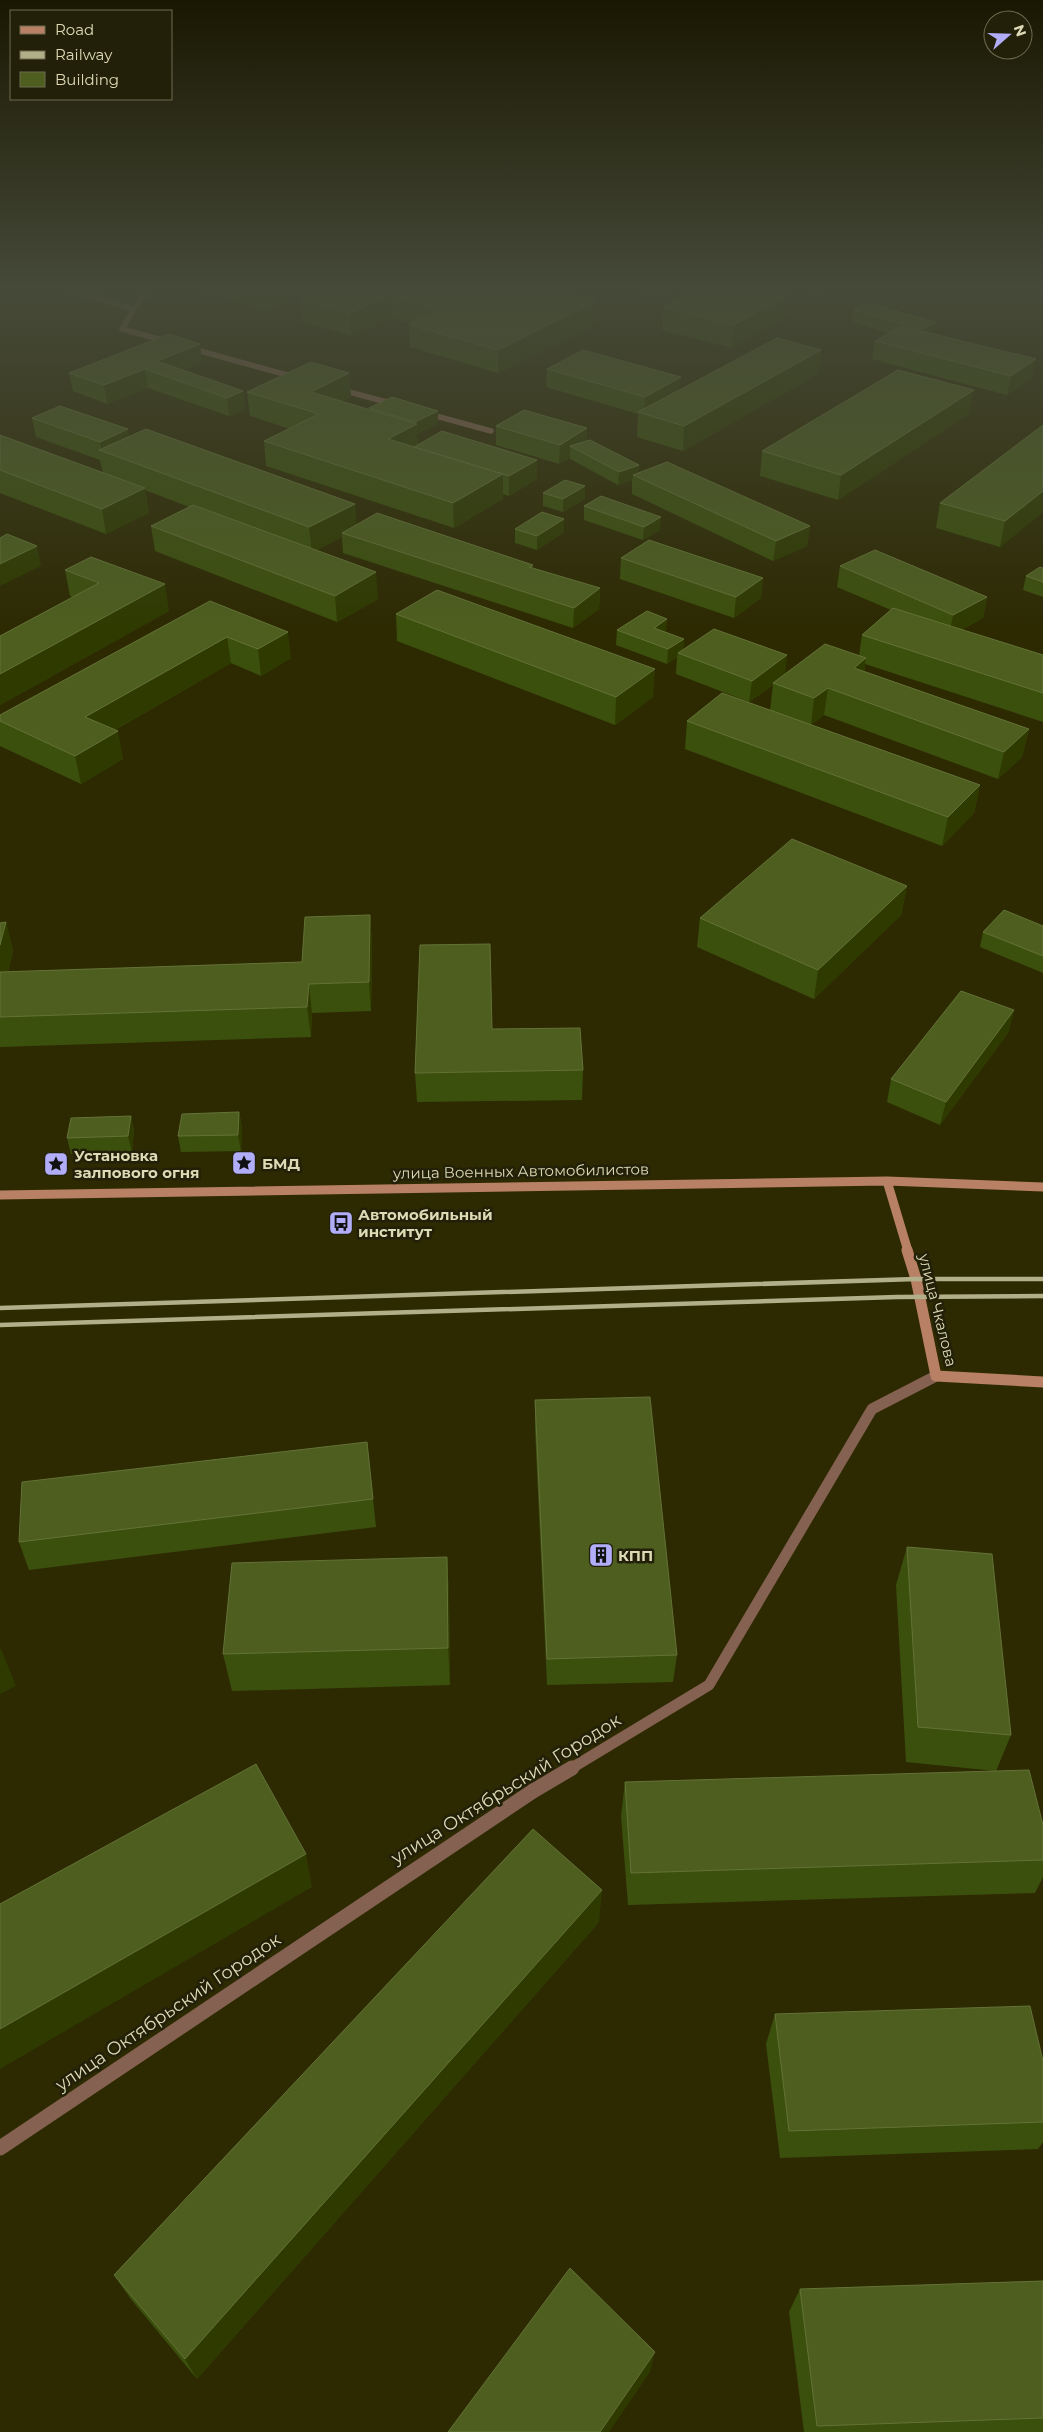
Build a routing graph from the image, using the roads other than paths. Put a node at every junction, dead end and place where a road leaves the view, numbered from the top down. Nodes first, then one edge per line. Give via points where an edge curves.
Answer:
1 (378, 400) edge
2 (398, 406) edge
3 (417, 411) edge
4 (491, 431) dead end
5 (887, 1181) junction
6 (1043, 1187) edge
7 (0, 1195) edge
8 (936, 1376) junction
9 (1043, 1382) edge
10 (0, 2148) edge

1 - 2 street
3 - 4 street
5 - 6 street, улица Военных Автомобилистов
5 - 7 street, улица Военных Автомобилистов
5 - 8 street, улица Чкалова via 916,1279
8 - 9 street, улица Чкалова
8 - 10 street, улица Октябрьский Городок via 872,1409 709,1685 533,1791

